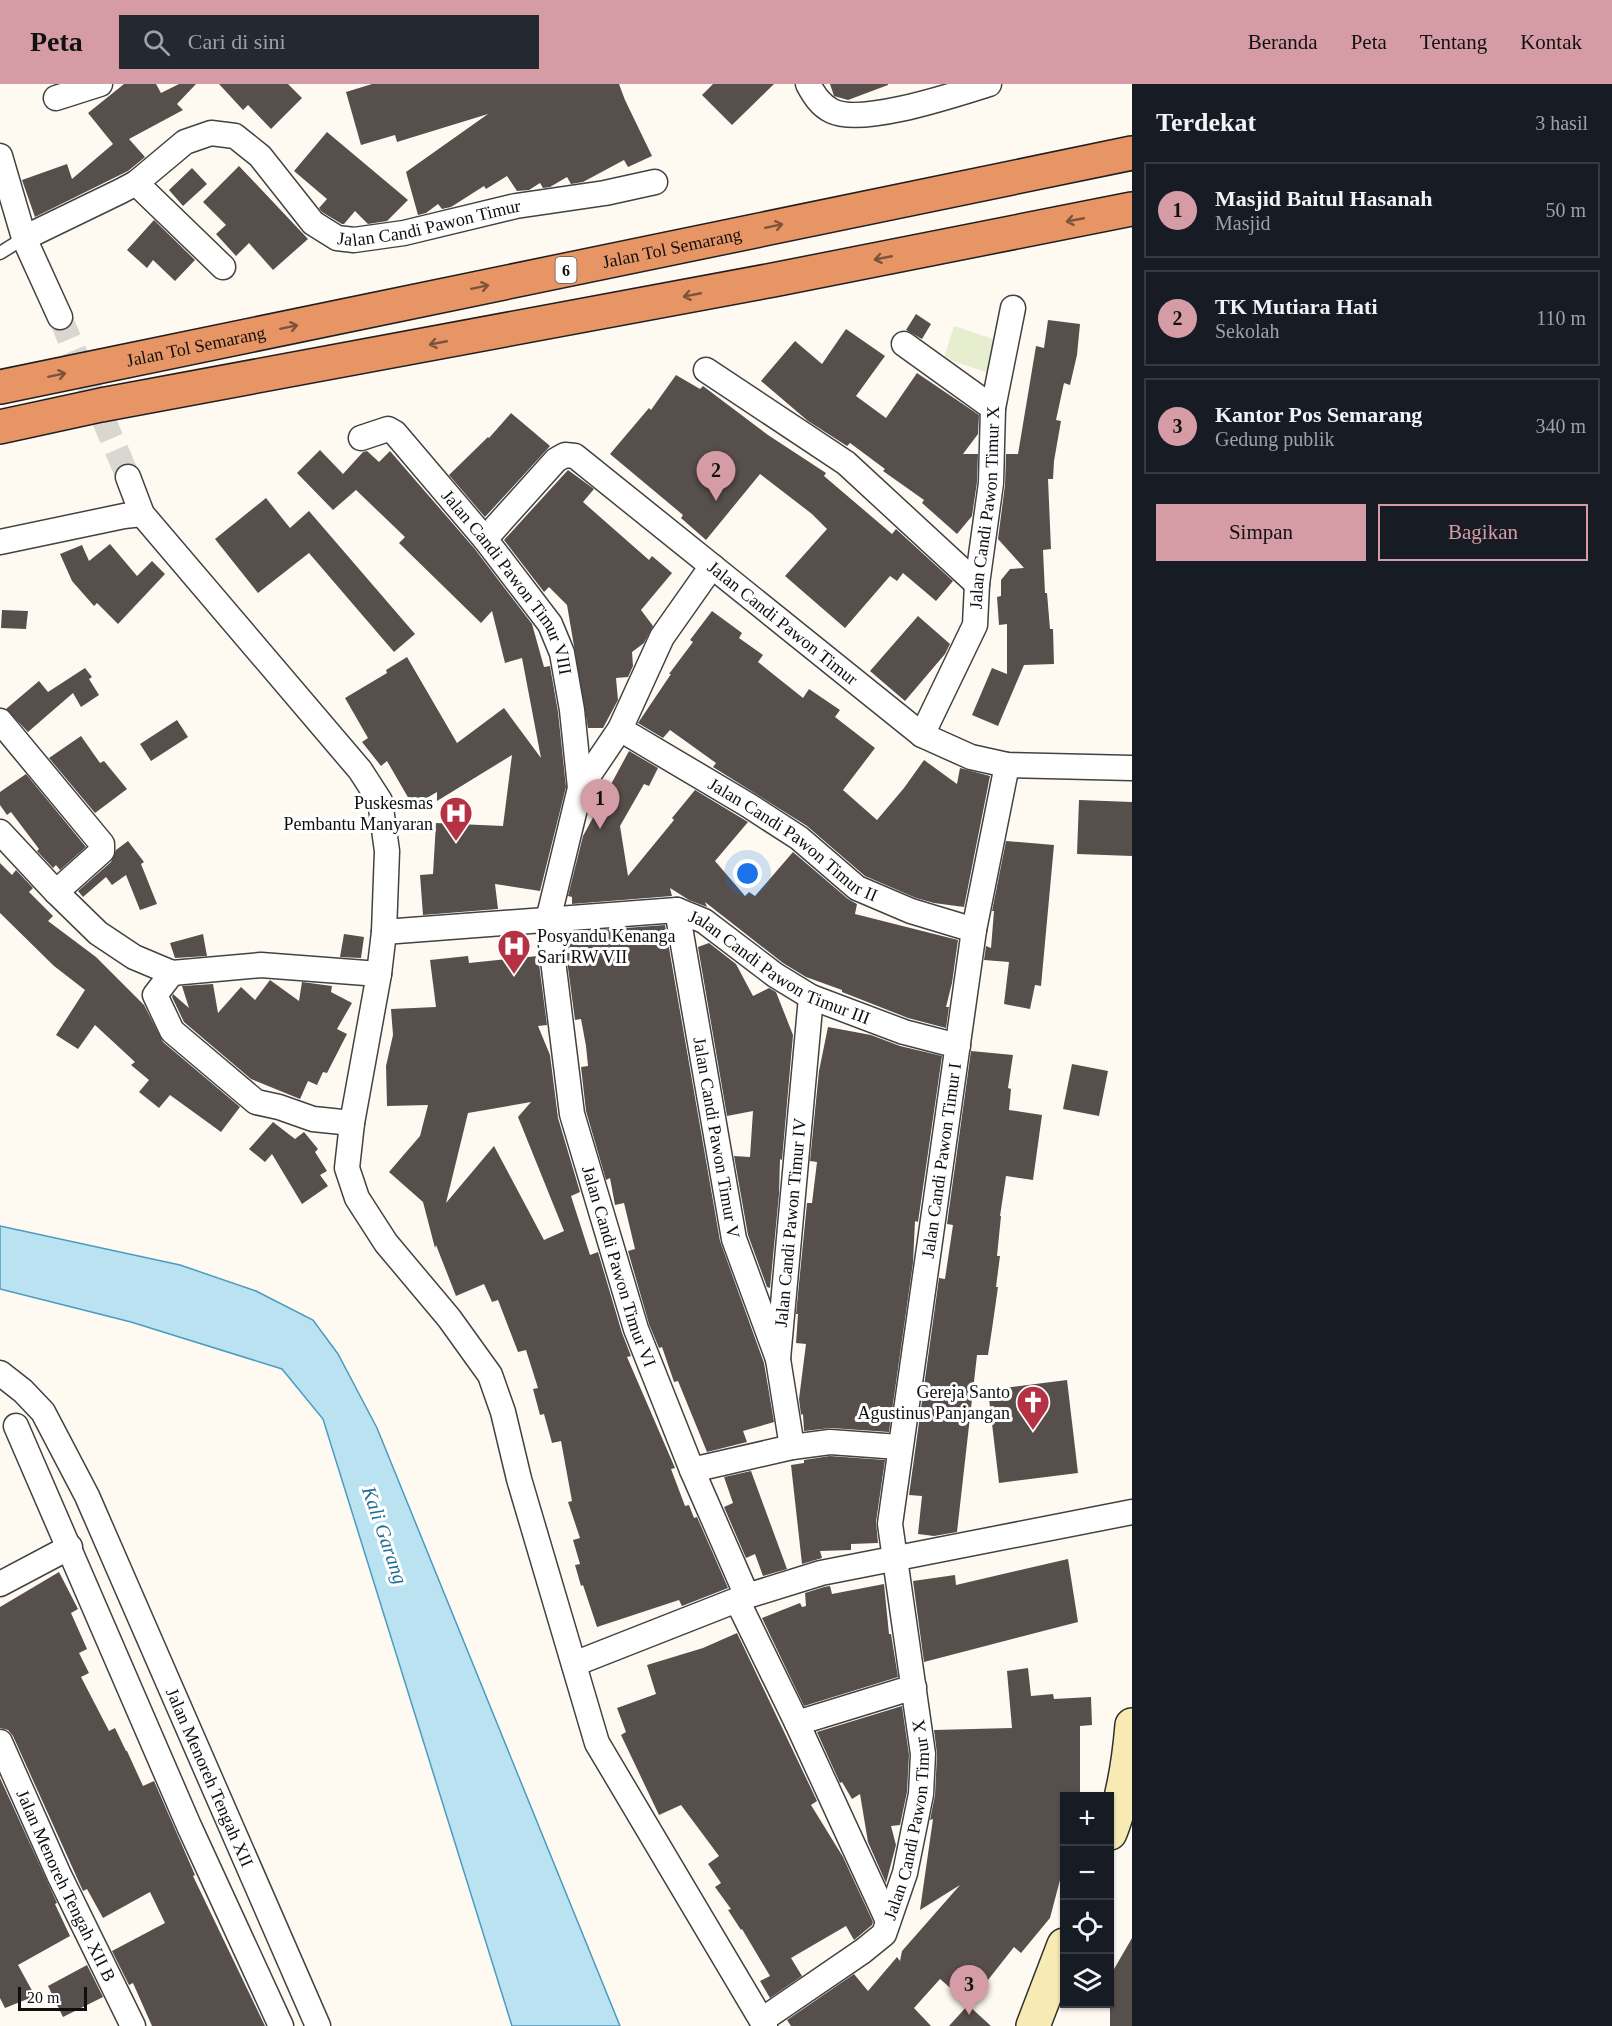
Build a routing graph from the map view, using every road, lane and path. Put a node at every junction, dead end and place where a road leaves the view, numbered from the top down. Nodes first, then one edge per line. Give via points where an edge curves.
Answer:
1 (100, 84) edge
2 (808, 84) edge
3 (989, 84) edge
4 (56, 98) dead end
5 (1132, 153) edge
6 (0, 156) edge
7 (655, 182) dead end
8 (136, 183) junction
9 (1132, 209) edge
10 (24, 238) junction
11 (0, 253) edge
12 (223, 267) dead end
13 (1013, 308) dead end
14 (60, 316) tunnel mouth
15 (904, 344) dead end
16 (706, 370) dead end
17 (0, 387) edge
18 (993, 408) junction
19 (0, 427) edge
20 (361, 438) dead end
21 (128, 477) tunnel mouth
22 (142, 514) junction
23 (485, 539) junction
24 (0, 542) edge
25 (712, 566) junction
26 (977, 584) junction
27 (0, 721) edge
28 (620, 729) junction
29 (922, 735) junction
30 (1007, 765) junction
31 (1132, 768) edge
32 (580, 788) junction
33 (0, 832) edge
34 (56, 892) junction
35 (677, 910) junction
36 (548, 920) junction
37 (974, 930) junction
38 (384, 932) junction
39 (172, 973) junction
40 (379, 974) junction
41 (811, 997) junction
42 (958, 1046) junction
43 (352, 1123) junction
44 (778, 1359) junction
45 (0, 1373) edge
46 (43, 1412) junction
47 (8, 1429) edge
48 (792, 1447) junction
49 (899, 1447) junction
50 (693, 1470) junction
51 (1132, 1512) edge
52 (70, 1547) junction
53 (895, 1557) junction
54 (0, 1584) edge
55 (742, 1598) junction
56 (574, 1664) junction
57 (914, 1687) junction
58 (797, 1723) junction
59 (1131, 1743) edge
60 (2, 1753) edge
61 (1119, 1825) edge
62 (888, 1921) junction
63 (1061, 1954) edge
64 (763, 2023) edge
65 (133, 2026) edge
66 (281, 2026) edge
67 (318, 2026) edge
68 (1033, 2026) edge

1 - 4 street
2 - 3 street via 830,110 865,116
17 -> 5 highway, Jalan Tol Semarang / 6
6 - 10 street
7 - 8 street, Jalan Candi Pawon Timur via 354,240 337,238 313,223 260,156 235,136 211,133 184,142
8 - 10 street, Jalan Candi Pawon Timur
8 - 12 street
9 -> 19 highway
10 - 11 lane
10 - 14 street
13 - 18 street, Jalan Candi Pawon Timur X
15 - 18 street
16 - 26 street via 846,463
18 - 26 street, Jalan Candi Pawon Timur X via 991,483
20 - 23 street, Jalan Candi Pawon Timur VIII via 388,429 395,433
21 - 22 street
22 - 24 street
22 - 38 street via 360,770 380,801 387,851
23 - 25 street, Jalan Candi Pawon Timur via 556,460 575,456
23 - 32 street, Jalan Candi Pawon Timur VIII via 550,624 562,653
25 - 28 street, Jalan Candi Pawon Timur VIII via 662,637
25 - 29 street, Jalan Candi Pawon Timur
26 - 29 street, Jalan Candi Pawon Timur X via 975,625
27 - 34 street via 102,844 102,851
28 - 32 street, Jalan Candi Pawon Timur VIII
28 - 37 street, Jalan Candi Pawon Timur II via 799,838 857,888 911,911
29 - 30 street, Jalan Candi Pawon Timur via 971,757
30 - 31 street, Jalan Candi Pawon Timur
30 - 37 street, Jalan Candi Pawon Timur I
32 - 36 street, Jalan Candi Pawon Timur VIII
33 - 34 street
34 - 39 street via 98,933 134,957
35 - 36 street, Jalan Candi Pawon Timur III
35 - 41 street, Jalan Candi Pawon Timur III via 704,921
35 - 44 street, Jalan Candi Pawon Timur V via 734,1239
36 - 38 street, Jalan Candi Pawon Timur III
36 - 50 street, Jalan Candi Pawon Timur VI via 572,1114 636,1329
37 - 42 street, Jalan Candi Pawon Timur I
38 - 40 street
39 - 40 street via 261,964
39 - 43 street via 155,995 172,1031 256,1102 313,1119
40 - 43 street
41 - 42 street, Jalan Candi Pawon Timur III via 904,1032
41 - 44 street, Jalan Candi Pawon Timur IV
42 - 49 street, Jalan Candi Pawon Timur I
43 - 56 street via 347,1168 357,1198 386,1243 449,1318 490,1376
44 - 48 street, Jalan Candi Pawon Timur IV
45 - 46 street, Jalan Menoreh Tengah XII
46 - 47 street
46 - 67 street, Jalan Menoreh Tengah XII via 87,1496
47 - 52 street
48 - 49 street via 830,1442
48 - 50 street
49 - 53 street, Jalan Candi Pawon Timur I via 890,1524
50 - 55 street, Jalan Candi Pawon Timur VI
51 - 53 street
52 - 54 street
52 - 66 street via 189,1826
53 - 55 street via 821,1573
53 - 57 street, Jalan Candi Pawon Timur X
55 - 56 street
55 - 58 street, Jalan Candi Pawon Timur VI
56 - 64 street via 597,1743
57 - 58 street
57 - 62 street, Jalan Candi Pawon Timur X via 923,1754 921,1794 905,1873
58 - 62 street, Jalan Candi Pawon Timur VI
59 - 61 main road
60 - 65 street, Jalan Menoreh Tengah XII B
62 - 64 street, Jalan Candi Pawon Timur X via 884,1934
63 - 68 main road

